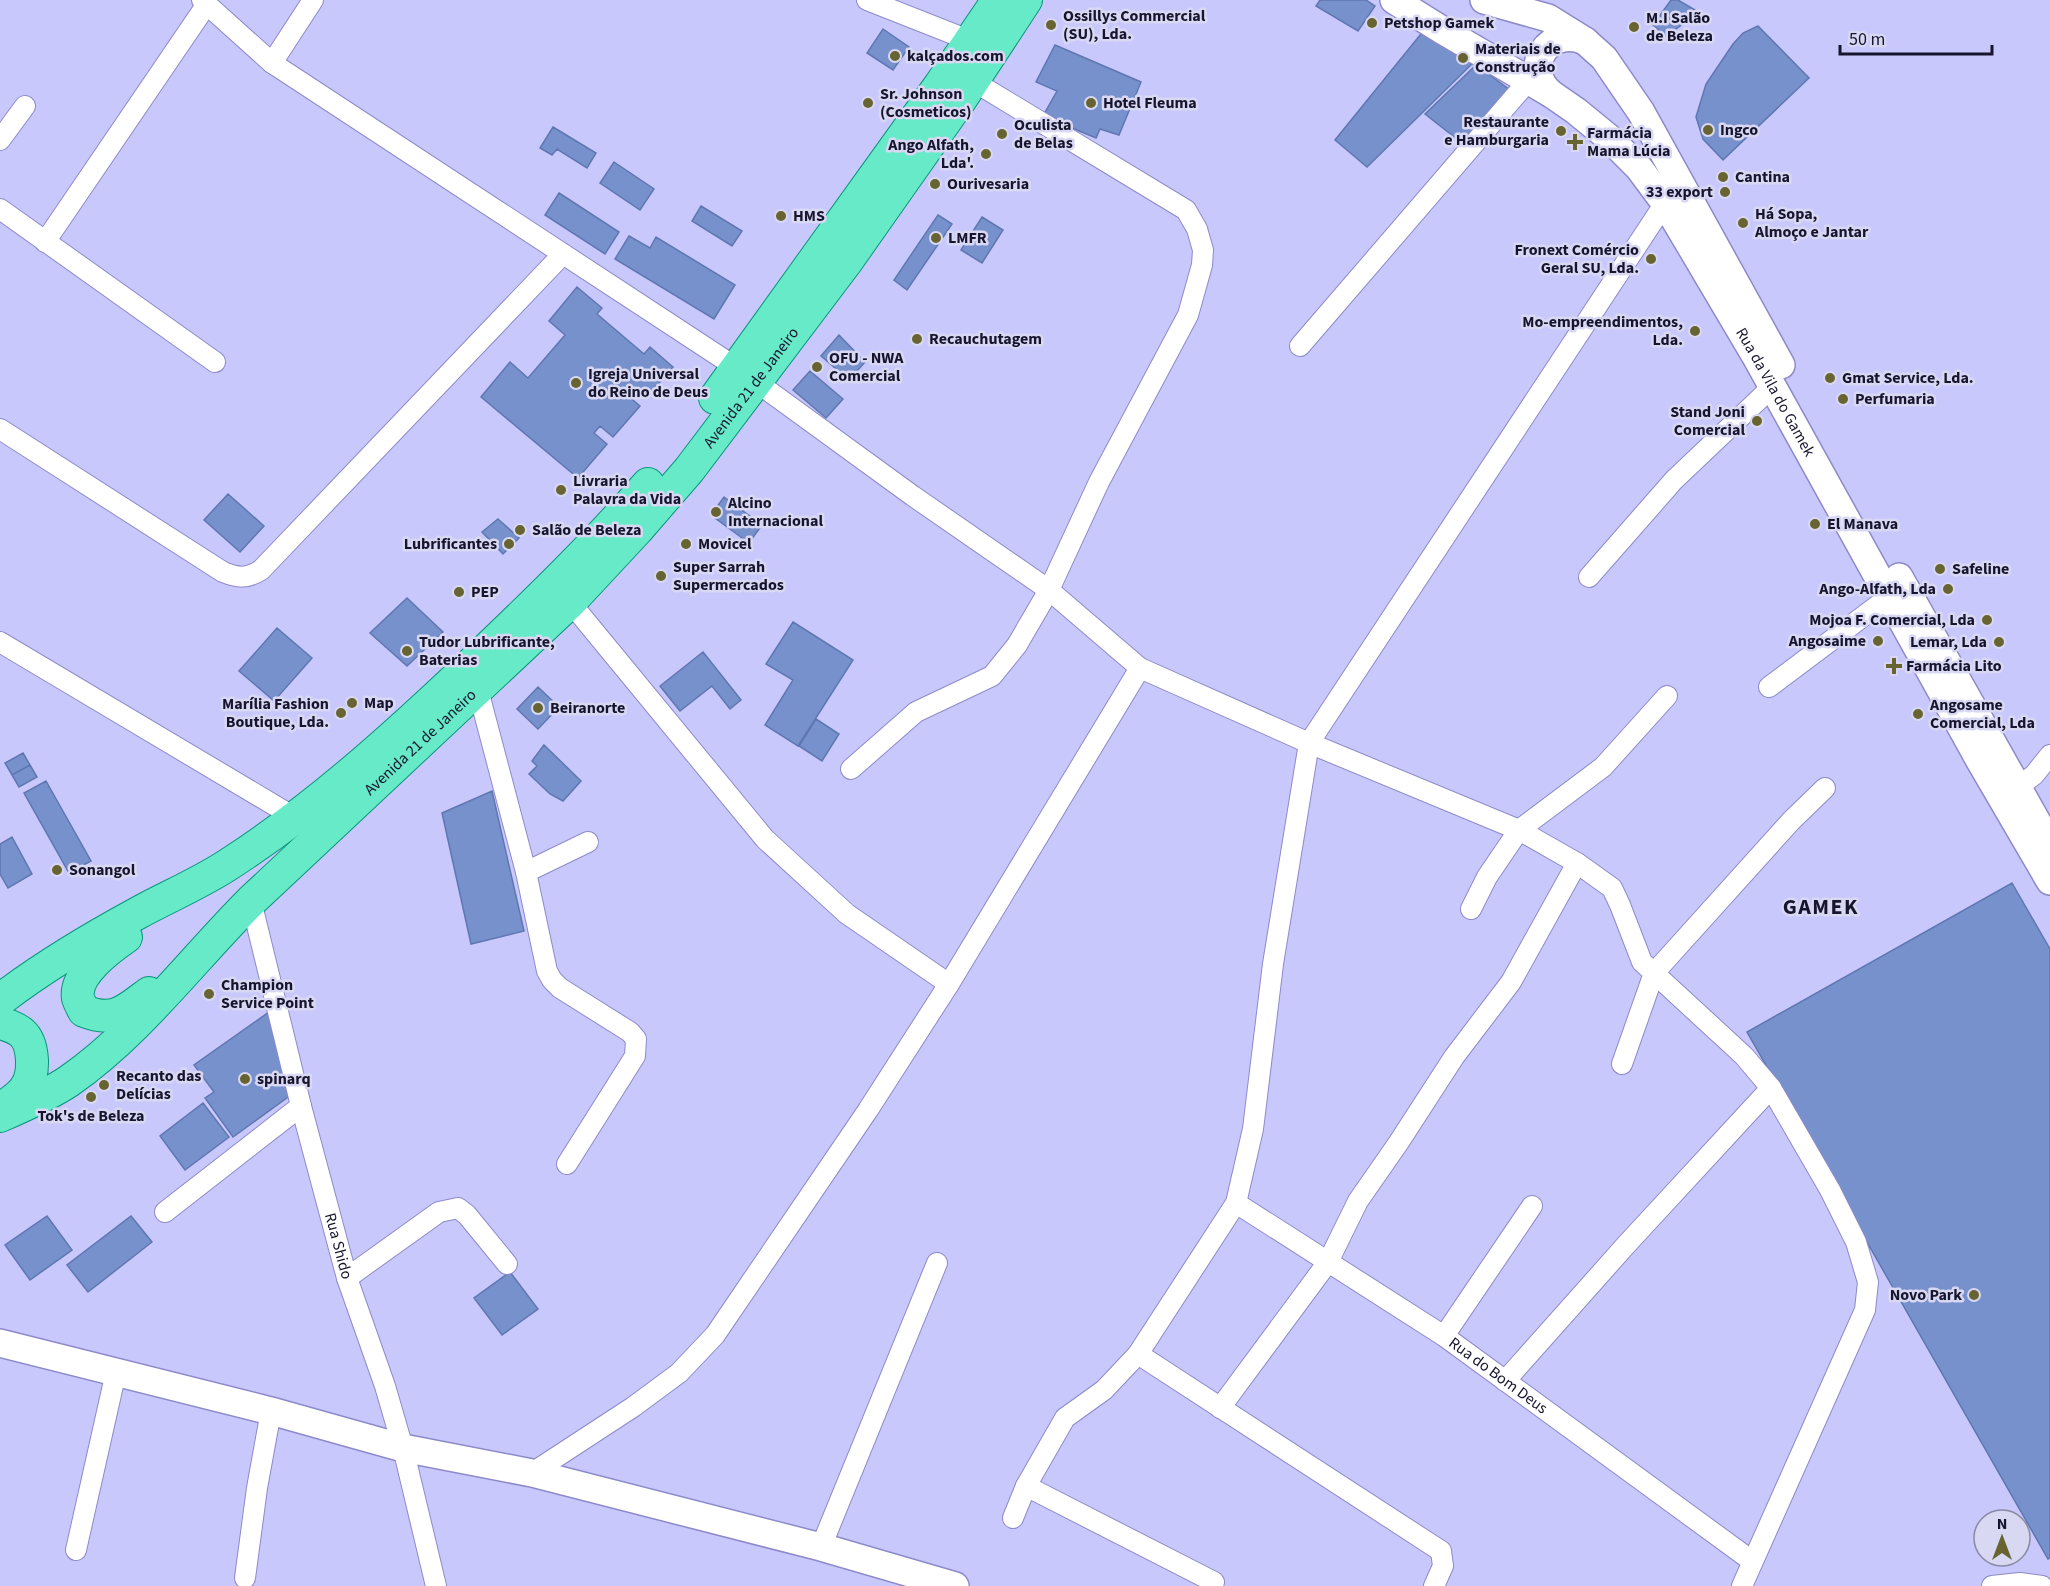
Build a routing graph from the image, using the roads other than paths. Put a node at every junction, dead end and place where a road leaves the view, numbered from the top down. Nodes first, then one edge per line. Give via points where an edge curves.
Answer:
1 (313, 0) edge
2 (867, 0) edge
3 (998, 0) edge
4 (1026, 0) edge
5 (1394, 0) edge
6 (1484, 0) edge
7 (205, 2) edge
8 (1585, 40) junction
9 (971, 41) junction
10 (272, 63) junction
11 (973, 81) junction
12 (1540, 86) junction
13 (25, 106) dead end
14 (0, 140) edge
15 (1665, 203) junction
16 (0, 209) edge
17 (45, 242) junction
18 (563, 254) junction
19 (1300, 346) dead end
20 (215, 362) dead end
21 (746, 375) junction
22 (1772, 387) junction
23 (0, 429) edge
24 (1589, 577) dead end
25 (1049, 591) junction
26 (1889, 597) junction
27 (570, 602) junction
28 (0, 642) edge
29 (1140, 668) junction
30 (1769, 687) dead end
31 (478, 690) junction
32 (1667, 696) dead end
33 (1309, 744) junction
34 (2050, 755) edge
35 (851, 769) dead end
36 (2018, 787) junction
37 (1825, 788) dead end
38 (294, 817) junction
39 (1519, 830) junction
40 (588, 842) dead end
41 (2050, 845) edge
42 (1576, 863) junction
43 (225, 867) junction
44 (526, 872) junction
45 (2050, 881) edge
46 (251, 901) junction
47 (1471, 909) dead end
48 (214, 938) junction
49 (1654, 973) junction
50 (949, 984) junction
51 (0, 1000) edge
52 (0, 1023) edge
53 (1622, 1064) dead end
54 (1771, 1088) junction
55 (302, 1106) junction
56 (0, 1110) edge
57 (0, 1116) edge
58 (567, 1164) dead end
59 (1236, 1203) junction
60 (1532, 1206) dead end
61 (165, 1212) dead end
62 (1328, 1262) junction
63 (938, 1263) dead end
64 (507, 1264) dead end
65 (347, 1278) junction
66 (1444, 1336) junction
67 (0, 1343) edge
68 (1138, 1354) junction
69 (116, 1372) junction
70 (1505, 1381) junction
71 (1220, 1408) junction
72 (271, 1411) junction
73 (403, 1448) junction
74 (532, 1473) junction
75 (1026, 1486) junction
76 (1013, 1518) dead end
77 (821, 1547) junction
78 (76, 1550) dead end
79 (1752, 1561) junction
80 (245, 1578) dead end
81 (1214, 1582) dead end
82 (436, 1586) edge
83 (955, 1586) edge
84 (1434, 1586) edge
85 (1742, 1586) edge
86 (1992, 1586) edge
87 (2042, 1586) edge

1 - 10 street
2 - 9 street
3 - 9 main road, Avenida 21 de Janeiro
4 - 11 main road, Avenida 21 de Janeiro
5 - 12 main road, Rua da Vila do Gamek
6 - 8 main road, Rua da Vila do Gamek via 1548,18
7 - 10 street
7 - 17 street
8 - 12 main road via 1565,37 1543,51 1538,70 1543,85
8 - 36 main road, Rua da Vila do Gamek via 1604,58 1641,112
9 - 21 main road, Avenida 21 de Janeiro
10 - 18 street
11 - 21 main road, Avenida 21 de Janeiro via 847,261
11 - 25 street via 1186,210 1203,250 1188,315 1099,482
12 - 15 main road, Rua da Vila do Gamek via 1609,138 1639,168
12 - 19 street
13 - 14 street
15 - 22 main road, Rua da Vila do Gamek
15 - 33 street
16 - 17 street
17 - 20 street
18 - 21 street
18 - 23 street via 261,570 250,576 236,577 223,572
21 - 25 street
21 - 27 main road, Avenida 21 de Janeiro via 688,470
21 - 38 main road, Avenida 21 de Janeiro via 556,583 392,740
22 - 24 street via 1674,480
22 - 26 main road, Rua da Vila do Gamek
25 - 29 street
25 - 35 street via 1017,645 992,676 916,712
26 - 30 street
26 - 45 main road, Rua da Vila do Gamek
27 - 31 main road, Avenida 21 de Janeiro
27 - 50 street via 765,839 847,914
28 - 38 street
29 - 33 street
29 - 50 street
31 - 44 street
31 - 46 main road, Avenida 21 de Janeiro
32 - 39 street via 1603,767
33 - 39 street
33 - 59 street via 1273,964 1253,1129
34 - 36 street
36 - 41 main road, Rua da Vila do Gamek
37 - 49 street
38 - 43 main road, Avenida 21 de Janeiro
39 - 42 street
39 - 47 street
40 - 44 street
42 - 49 street via 1612,888 1642,962
42 - 62 street via 1511,982 1454,1057 1358,1200
43 - 48 main road via 103,953 82,979 78,996 84,1011 100,1018 118,1014
43 - 51 main road, Avenida 21 de Janeiro via 59,959
44 - 58 street via 552,980 636,1039 635,1056
46 - 48 main road, Avenida 21 de Janeiro
46 - 55 street, Rua Shido
48 - 57 main road, Avenida 21 de Janeiro via 120,1040 95,1061 68,1082
49 - 53 street
49 - 54 street via 1744,1056
50 - 74 street via 715,1335 679,1373
52 - 56 main road via 24,1034 31,1047 32,1069 26,1087
54 - 70 street
54 - 79 street via 1830,1190 1856,1242 1868,1282 1865,1310
55 - 61 street
55 - 65 street, Rua Shido
59 - 62 street, Rua do Bom Deus
59 - 68 street
60 - 66 street
62 - 66 street, Rua do Bom Deus
62 - 71 street
63 - 77 street
64 - 65 street via 458,1208 439,1212
65 - 73 street, Rua Shido
66 - 70 street, Rua do Bom Deus
67 - 69 main road
68 - 71 street
68 - 75 street via 1104,1390 1065,1418
69 - 72 main road
69 - 78 street
70 - 79 street, Rua do Bom Deus
71 - 84 street via 1441,1551 1443,1566
72 - 73 main road
72 - 80 street
73 - 74 main road
73 - 82 street, Rua Shido
74 - 77 main road
75 - 76 street
75 - 81 street
77 - 83 main road
79 - 85 street
86 - 87 street

